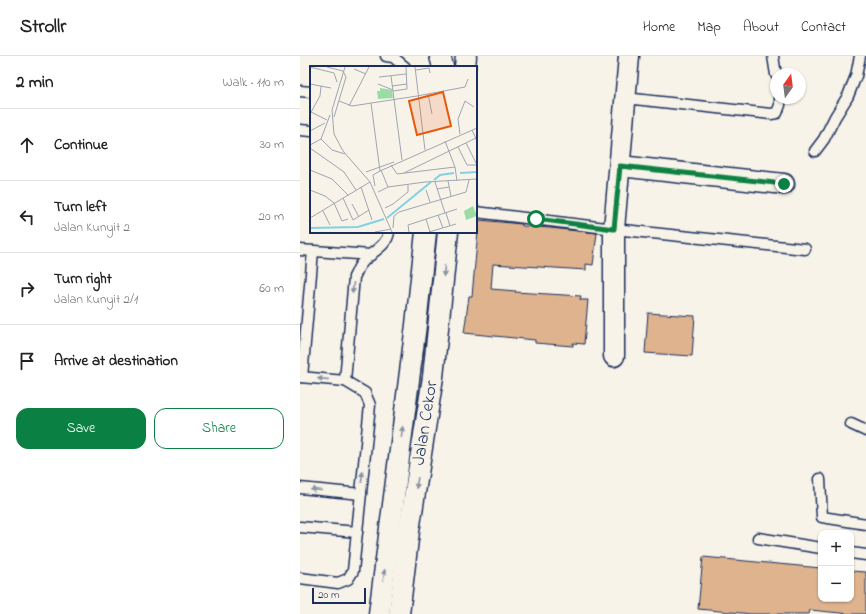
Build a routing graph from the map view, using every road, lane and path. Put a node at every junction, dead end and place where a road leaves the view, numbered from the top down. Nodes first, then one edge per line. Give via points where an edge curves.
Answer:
1 (386, 56) edge
2 (440, 56) edge
3 (445, 56) edge
4 (466, 56) edge
5 (629, 56) edge
6 (773, 56) edge
7 (860, 56) edge
8 (404, 66) edge
9 (444, 66) edge
10 (444, 66) edge
11 (465, 66) edge
12 (775, 68) edge
13 (300, 91) edge
14 (310, 92) edge
15 (625, 98) junction
16 (780, 104) edge
17 (300, 130) edge
18 (310, 132) edge
19 (815, 151) dead end
20 (620, 166) junction
21 (784, 184) dead end
22 (477, 212) edge
23 (614, 229) junction
24 (389, 233) edge
25 (426, 233) edge
26 (448, 233) edge
27 (805, 249) dead end
28 (300, 250) edge
29 (313, 251) junction
30 (370, 256) junction
31 (614, 356) dead end
32 (301, 377) edge
33 (345, 381) junction
34 (851, 424) dead end
35 (866, 431) edge
36 (820, 479) dead end
37 (300, 488) edge
38 (361, 494) junction
39 (866, 524) edge
40 (300, 527) edge
41 (357, 532) junction
42 (758, 538) dead end
43 (818, 548) edge
44 (854, 553) edge
45 (866, 555) edge
46 (300, 578) edge
47 (379, 614) edge
48 (399, 614) edge

1 - 8 lane via 393,57
2 - 9 street
3 - 10 street
4 - 11 street
5 - 15 street
6 - 12 lane
7 - 19 lane via 848,96
13 - 14 lane
15 - 16 lane via 771,114 777,113
15 - 20 street
17 - 18 lane
20 - 21 street
20 - 23 street
22 - 23 lane
23 - 27 lane
23 - 31 street
24 - 30 lane via 388,238
47 -> 25 street, Jalan Cekor
26 -> 48 street, Jalan Cekor via 433,377
28 - 29 lane
29 - 30 lane
29 - 32 lane
30 -> 33 lane via 361,263 354,277
33 -> 32 lane
38 -> 33 lane via 370,405 365,393
34 - 35 lane
36 - 39 lane via 822,517
38 -> 37 lane
38 - 41 lane
40 - 41 lane
41 - 46 lane via 353,571 348,579 338,583
42 - 43 lane
44 - 45 lane

